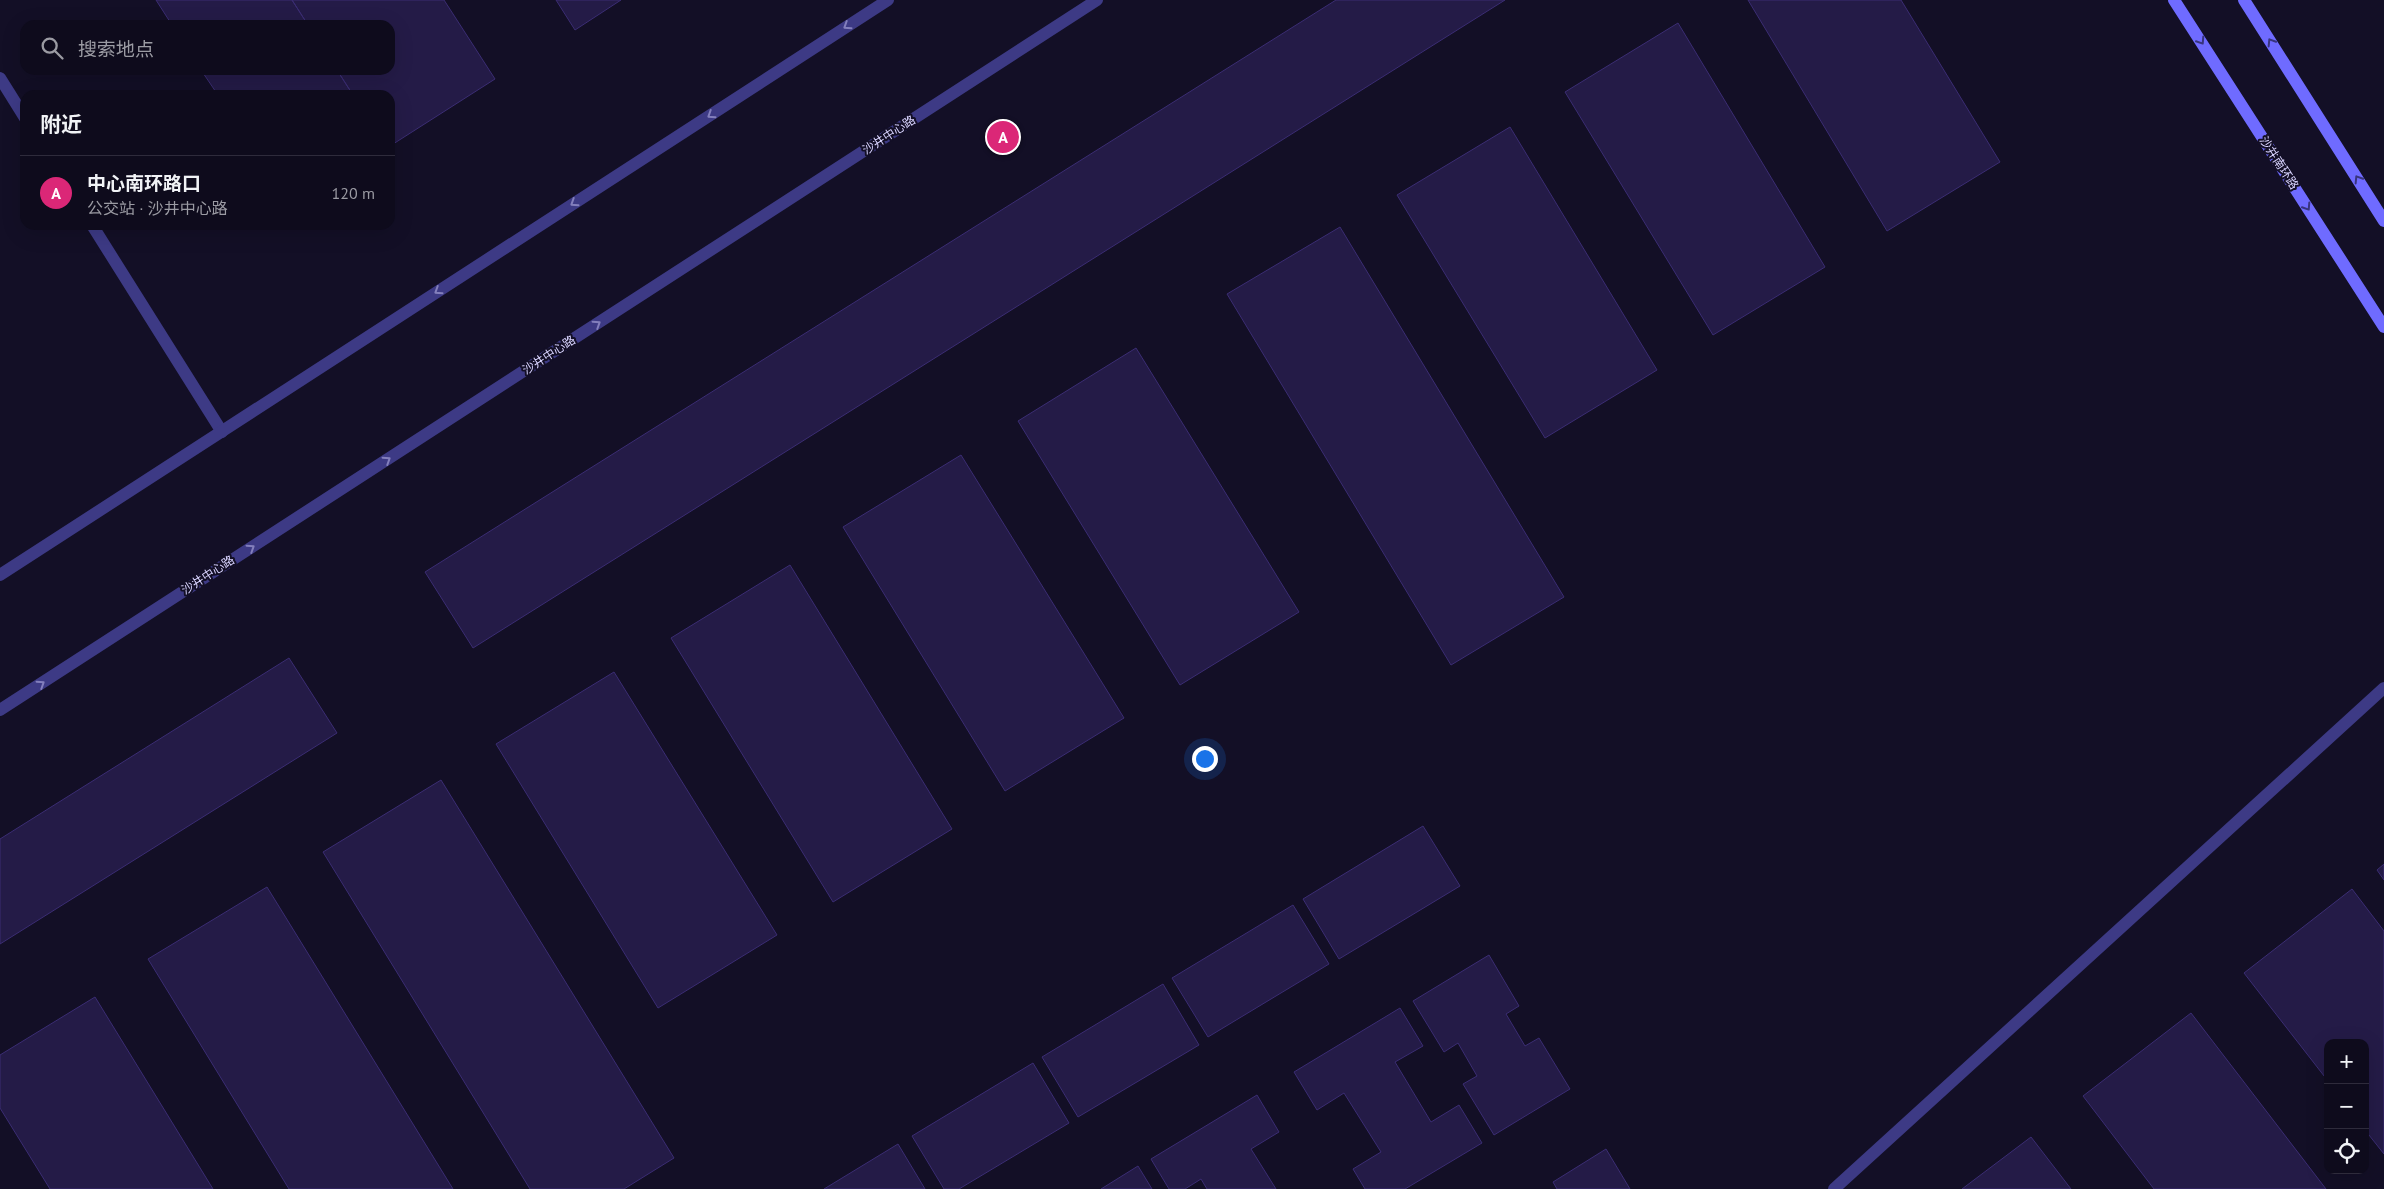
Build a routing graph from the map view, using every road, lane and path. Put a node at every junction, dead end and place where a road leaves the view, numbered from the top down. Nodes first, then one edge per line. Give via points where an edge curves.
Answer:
1 (888, 0) edge
2 (1097, 0) edge
3 (2174, 0) edge
4 (2244, 0) edge
5 (0, 78) edge
6 (20, 110) edge
7 (2384, 221) edge
8 (95, 230) edge
9 (2384, 327) edge
10 (222, 432) junction
11 (0, 575) edge
12 (2384, 688) edge
13 (0, 710) edge
14 (1834, 1189) edge

1 -> 10 street
13 -> 2 street, 沙井中心路
3 -> 9 main road, 沙井南环路
7 -> 4 main road
5 - 6 street
8 - 10 street
10 - 11 street
12 - 14 street

